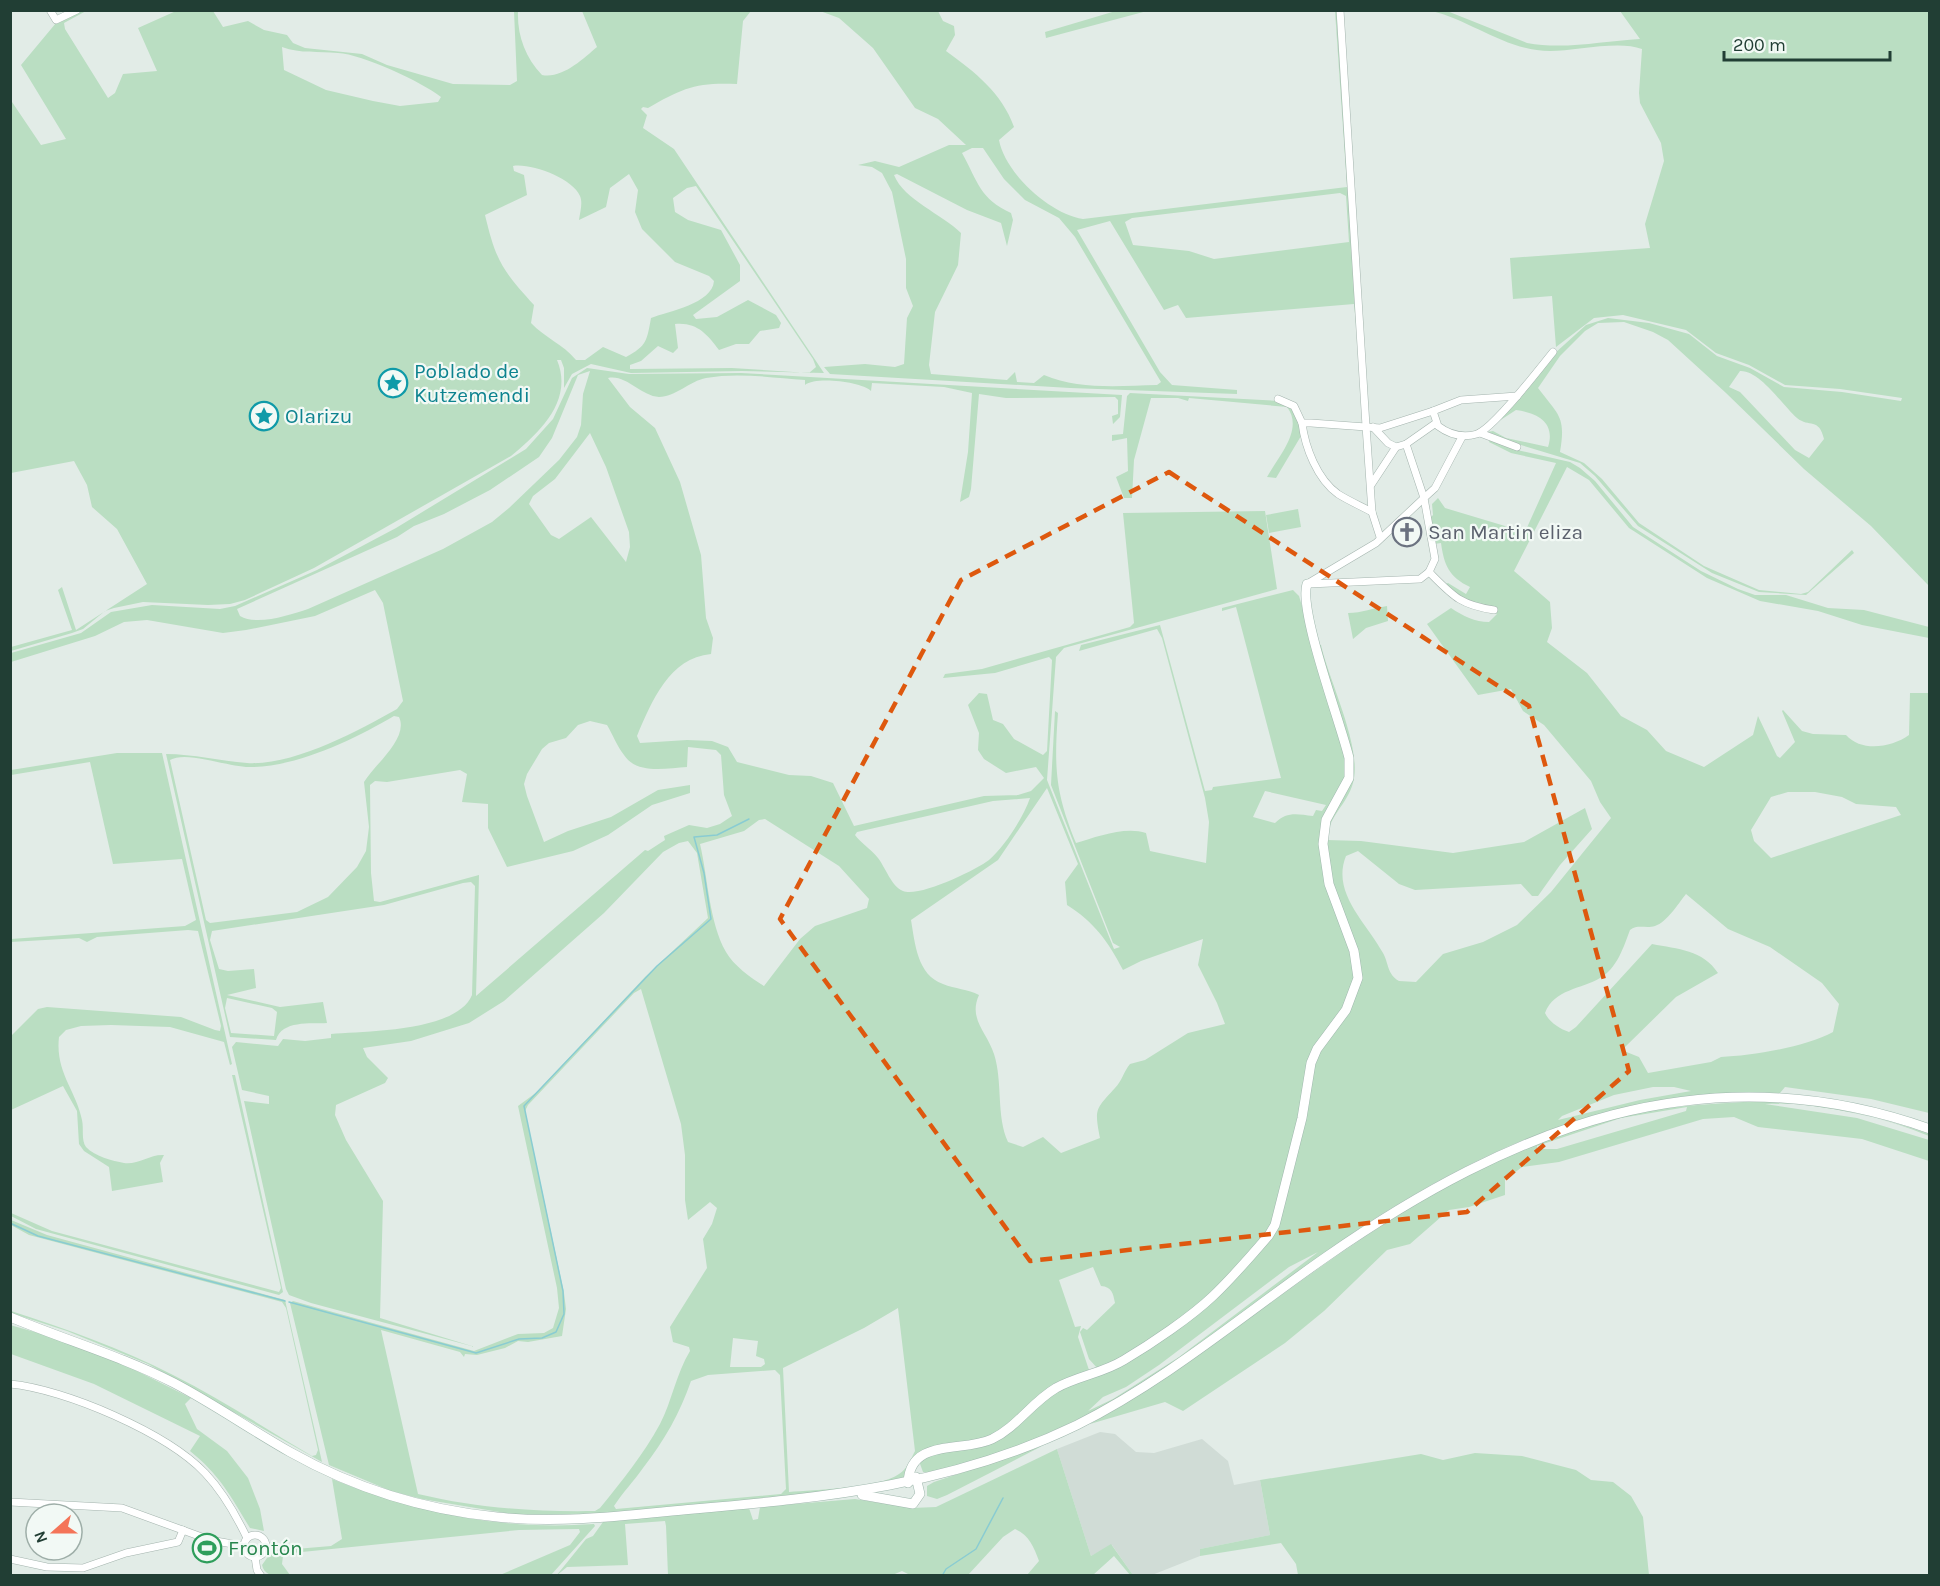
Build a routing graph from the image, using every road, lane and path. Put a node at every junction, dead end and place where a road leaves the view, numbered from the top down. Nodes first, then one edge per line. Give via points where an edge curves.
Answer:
1 (51, 10) edge
2 (76, 10) edge
3 (1340, 10) edge
4 (1553, 352) dead end
5 (1516, 396) junction
6 (1278, 399) dead end
7 (1434, 411) junction
8 (1302, 423) junction
9 (1436, 423) junction
10 (1370, 427) junction
11 (1480, 433) junction
12 (1462, 437) junction
13 (1406, 444) junction
14 (1396, 447) junction
15 (1517, 447) dead end
16 (1371, 485) junction
17 (1424, 498) junction
18 (1372, 512) junction
19 (1380, 537) junction
20 (1429, 572) junction
21 (1307, 585) junction
22 (1494, 610) dead end
23 (1929, 1130) edge
24 (13, 1320) edge
25 (10, 1384) edge
26 (917, 1459) junction
27 (916, 1470) junction
28 (939, 1476) junction
29 (912, 1482) junction
30 (848, 1494) junction
31 (10, 1502) edge
32 (183, 1530) junction
33 (247, 1538) junction
34 (244, 1546) junction
35 (255, 1557) junction
36 (10, 1559) edge
37 (261, 1575) edge

1 - 2 street via 56,20
3 - 10 street
4 - 5 street
5 - 7 street via 1461,400
5 - 11 street
6 - 8 street via 1294,406
7 - 9 street
7 - 10 street via 1380,428
8 - 10 street
8 - 18 street via 1305,443 1331,488
9 - 12 street
9 - 13 street
10 - 14 street
10 - 16 street
11 - 12 street
11 - 15 street
12 - 17 street via 1435,488
13 - 14 street
13 - 17 street
14 - 16 street
16 - 18 street
17 - 19 street
17 - 20 street via 1435,559
18 - 19 street
19 - 21 street
20 - 21 street via 1420,579
20 - 22 street via 1470,607
21 - 26 main road via 1304,593 1309,622 1349,758 1349,778 1326,820 1323,844 1329,884 1354,951 1358,978 1346,1010 1311,1063 1302,1118 1275,1225 1211,1298 1124,1360 1054,1389 991,1440 930,1451
23 - 28 main road via 1849,1107 1742,1097 1658,1104 1567,1127 1499,1155 1419,1197 1327,1256 1172,1369 1108,1408 1033,1444
24 - 30 main road via 82,1343 165,1379 328,1471 436,1508 504,1518 581,1520
25 - 33 street via 85,1405 167,1444 195,1464 217,1487
26 - 27 main road
26 - 29 main road via 911,1466
27 - 28 main road
27 - 29 main road
28 - 29 main road
29 - 30 main road
29 - 30 main road via 920,1494 912,1504
31 - 32 street via 122,1508
32 - 34 street
32 - 36 street via 178,1542 126,1553 83,1568 47,1567
33 - 34 street
33 - 35 street via 257,1535 266,1544 263,1553
34 - 35 street via 247,1554
35 - 37 street

